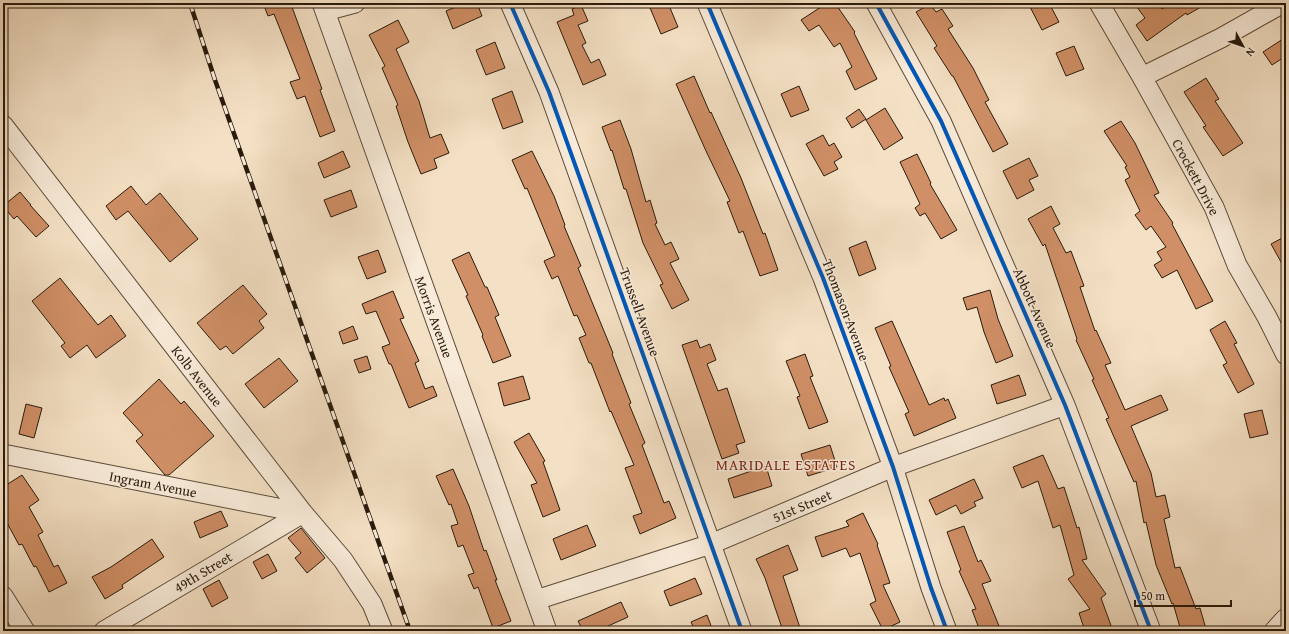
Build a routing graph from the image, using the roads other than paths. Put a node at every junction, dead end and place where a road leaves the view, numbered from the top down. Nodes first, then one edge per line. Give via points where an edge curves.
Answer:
1 (355, 3) edge
2 (510, 3) edge
3 (707, 3) edge
4 (876, 3) edge
5 (1099, 3) edge
6 (1283, 3) edge
7 (324, 7) edge
8 (1142, 77) junction
9 (3, 125) edge
10 (1286, 355) edge
11 (1065, 405) junction
12 (3, 454) edge
13 (893, 467) junction
14 (303, 513) junction
15 (711, 544) junction
16 (3, 596) edge
17 (536, 600) junction
18 (1286, 618) edge
19 (25, 631) edge
20 (104, 631) edge
21 (383, 631) edge
22 (547, 631) edge
23 (742, 631) edge
24 (947, 631) edge
25 (1151, 631) edge
26 (1274, 631) edge

1 - 7 street
2 - 15 street, Trussell Avenue via 549,92
3 - 13 street, Thomason Avenue via 823,278
4 - 11 street, Abbott Avenue via 940,121
5 - 8 street, Crockett Drive
6 - 8 street via 1221,38
7 - 17 street, Morris Avenue
8 - 10 street, Crockett Drive via 1214,207 1237,265
9 - 14 street, Kolb Avenue
11 - 13 street, 51st Street
11 - 25 street, Abbott Avenue
12 - 14 street, Ingram Avenue
13 - 15 street, 51st Street
13 - 24 street, Thomason Avenue
14 - 20 street, 49th Street
14 - 21 street, Kolb Avenue via 343,560 372,604
15 - 17 street, 51st Street
15 - 23 street, Trussell Avenue
16 - 19 street
17 - 22 street, Morris Avenue
18 - 26 street

